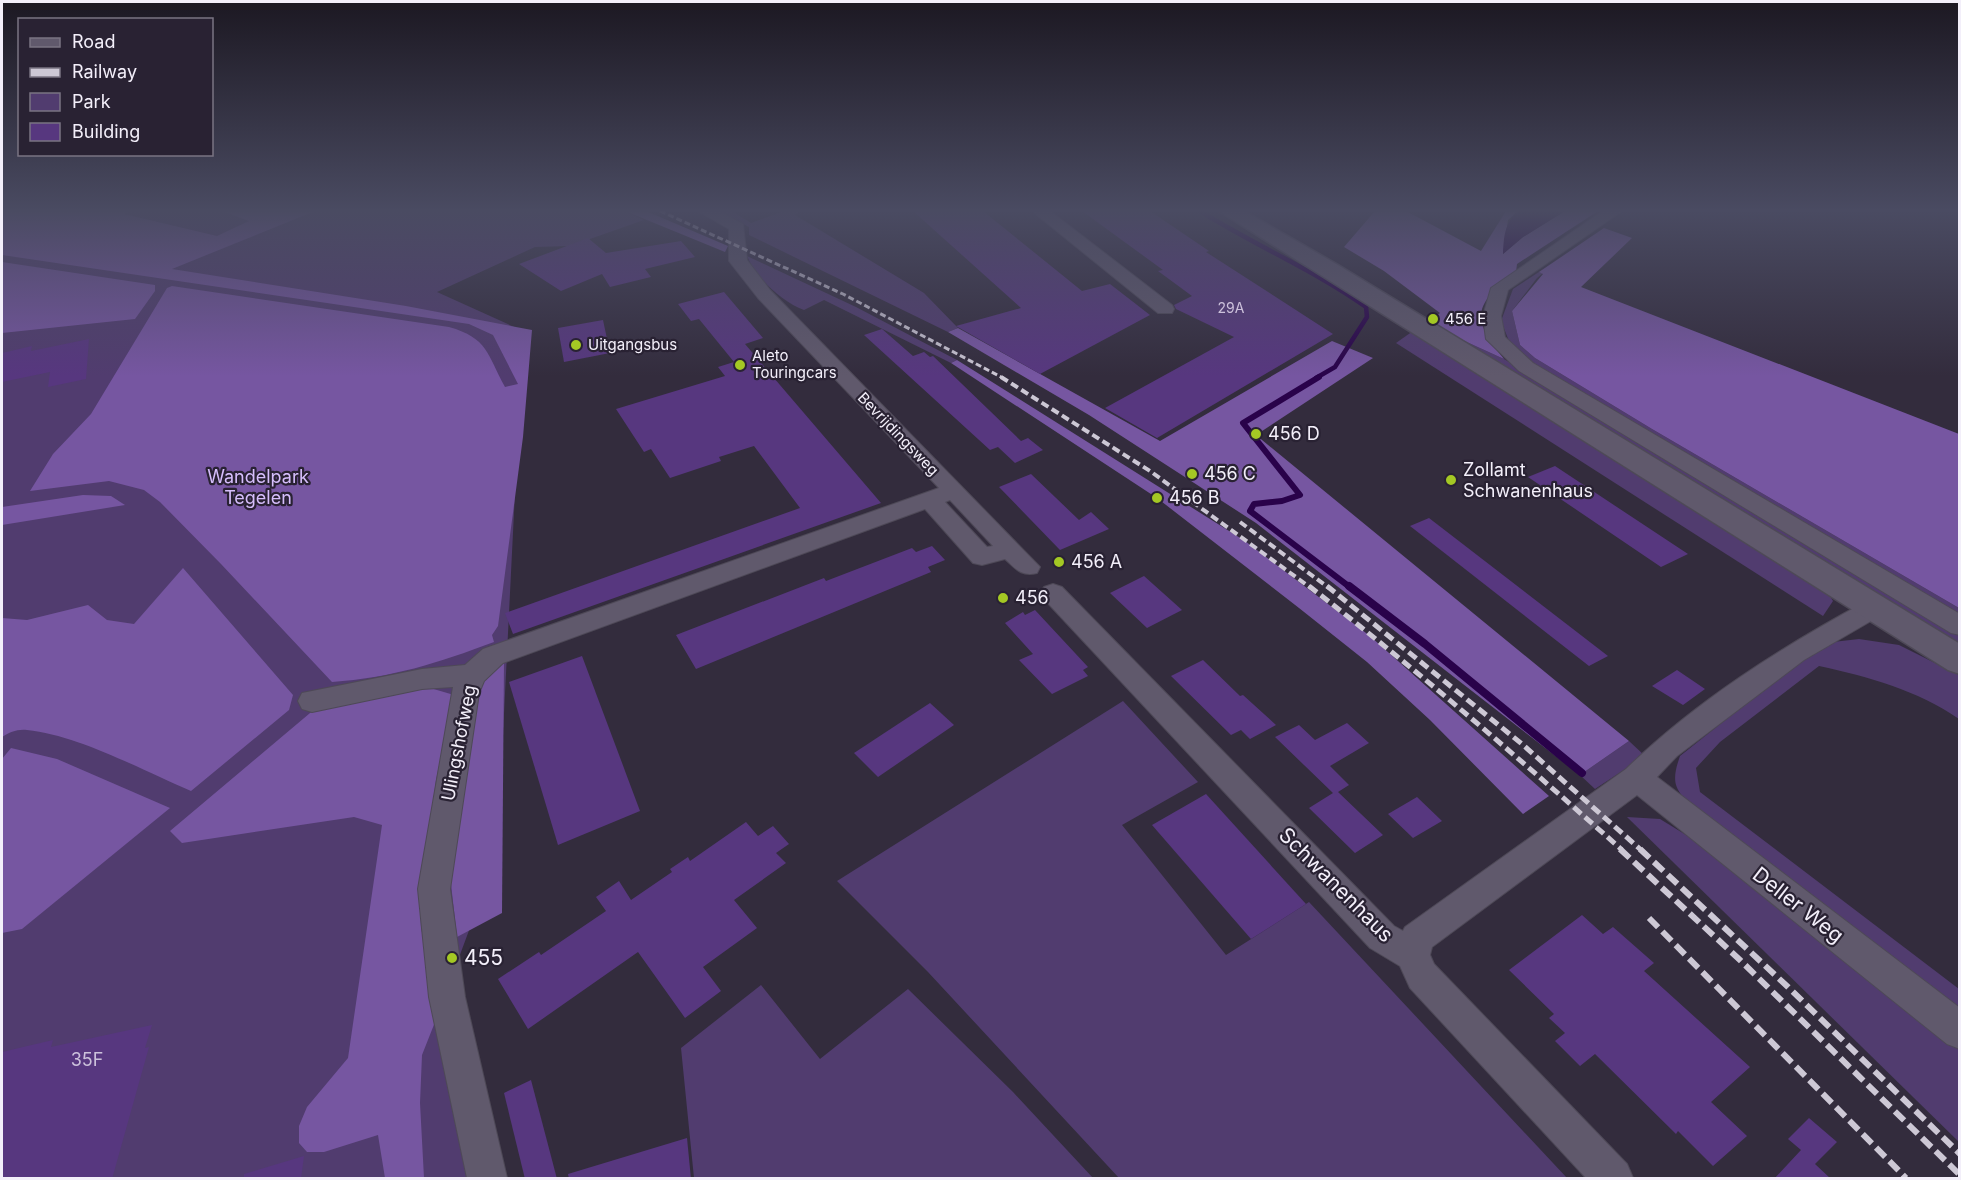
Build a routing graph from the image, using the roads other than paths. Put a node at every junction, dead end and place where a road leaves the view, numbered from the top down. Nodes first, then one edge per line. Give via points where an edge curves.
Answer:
1 (742, 266) edge
2 (1110, 266) edge
3 (1310, 266) edge
4 (1320, 266) edge
5 (1532, 266) edge
6 (1358, 289) junction
7 (1165, 309) dead end
8 (942, 495) junction
9 (1028, 567) dead end
10 (1053, 593) dead end
11 (1874, 608) junction
12 (1959, 626) edge
13 (1959, 661) edge
14 (472, 675) junction
15 (312, 701) dead end
16 (1637, 778) junction
17 (1413, 955) junction
18 (1959, 1031) edge
19 (487, 1179) edge
20 (1613, 1179) edge

1 - 8 street, Bevrijdingsweg
2 - 7 street
3 - 6 main road
4 - 6 main road
5 - 12 street via 1500,288 1492,316 1496,339 1504,349 1526,367
6 - 11 main road
8 - 9 street, Bevrijdingsweg via 982,557 1010,549
8 - 14 street, Ulingshofweg via 493,656
10 - 17 street, Schwanenhaus via 1382,937
11 - 13 main road
11 - 16 street via 1794,653 1667,748
14 - 15 street via 422,678
14 - 19 street, Ulingshofweg via 465,693 434,890 447,997
16 - 17 street via 1417,938
16 - 18 street, Deller Weg
17 - 20 street via 1422,976

